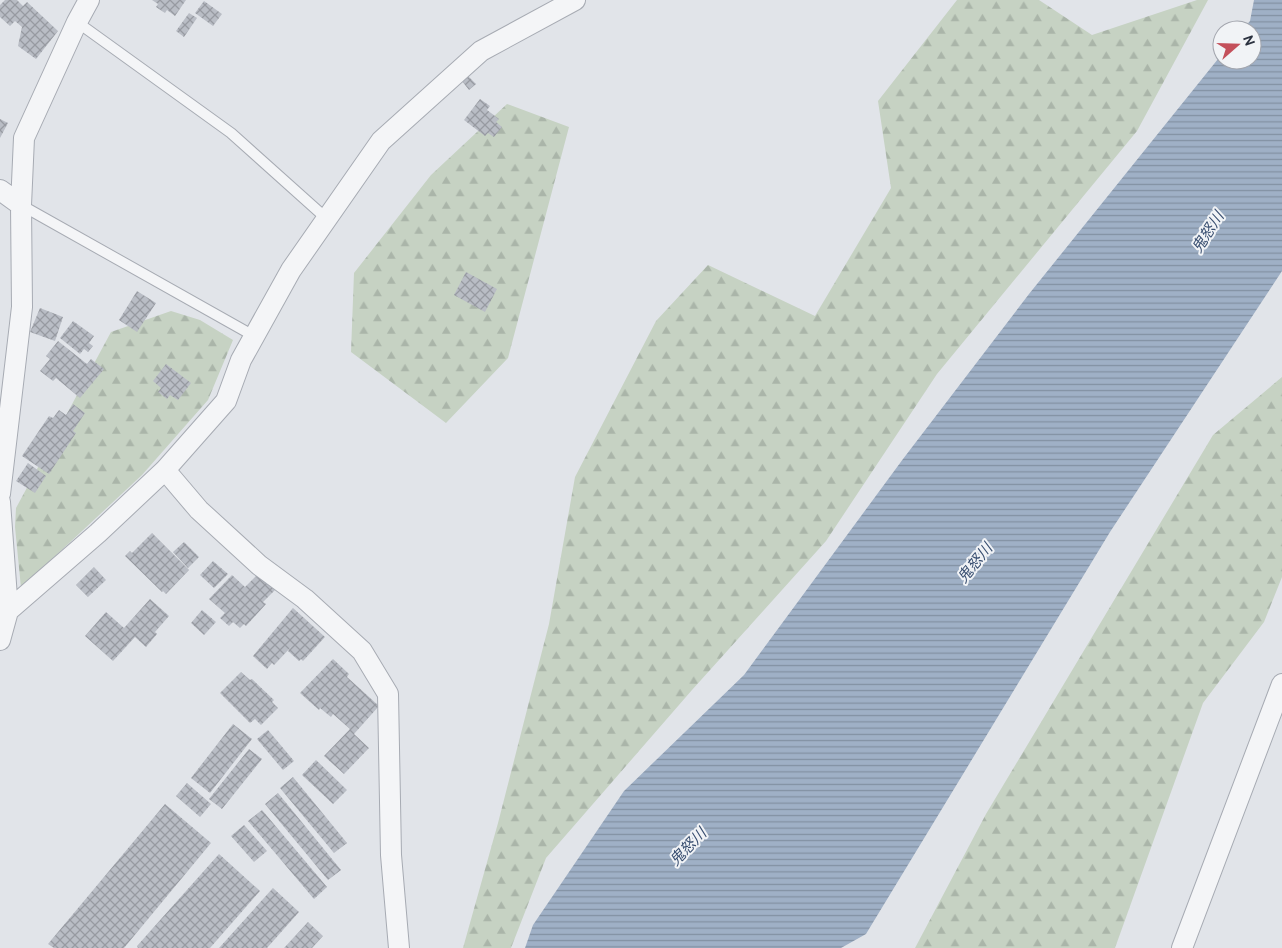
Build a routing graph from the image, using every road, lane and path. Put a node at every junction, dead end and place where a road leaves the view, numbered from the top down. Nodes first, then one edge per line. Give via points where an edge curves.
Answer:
1 (90, 0) edge
2 (575, 0) edge
3 (77, 22) junction
4 (0, 190) edge
5 (21, 204) junction
6 (327, 219) junction
7 (254, 336) junction
8 (165, 470) junction
9 (0, 494) edge
10 (0, 502) edge
11 (8, 611) junction
12 (0, 640) edge
13 (1282, 684) edge
14 (399, 948) edge
15 (1182, 948) edge

1 - 3 street
2 - 6 street via 481,51 382,141
3 - 5 street via 24,138
3 - 6 lane via 231,133
4 - 5 street
5 - 7 lane
5 - 9 street via 22,307
6 - 7 street via 291,270
7 - 8 street via 226,401
8 - 11 street
8 - 14 street via 199,510 362,651 388,694 391,855
10 - 11 street
11 - 12 street
13 - 15 street

